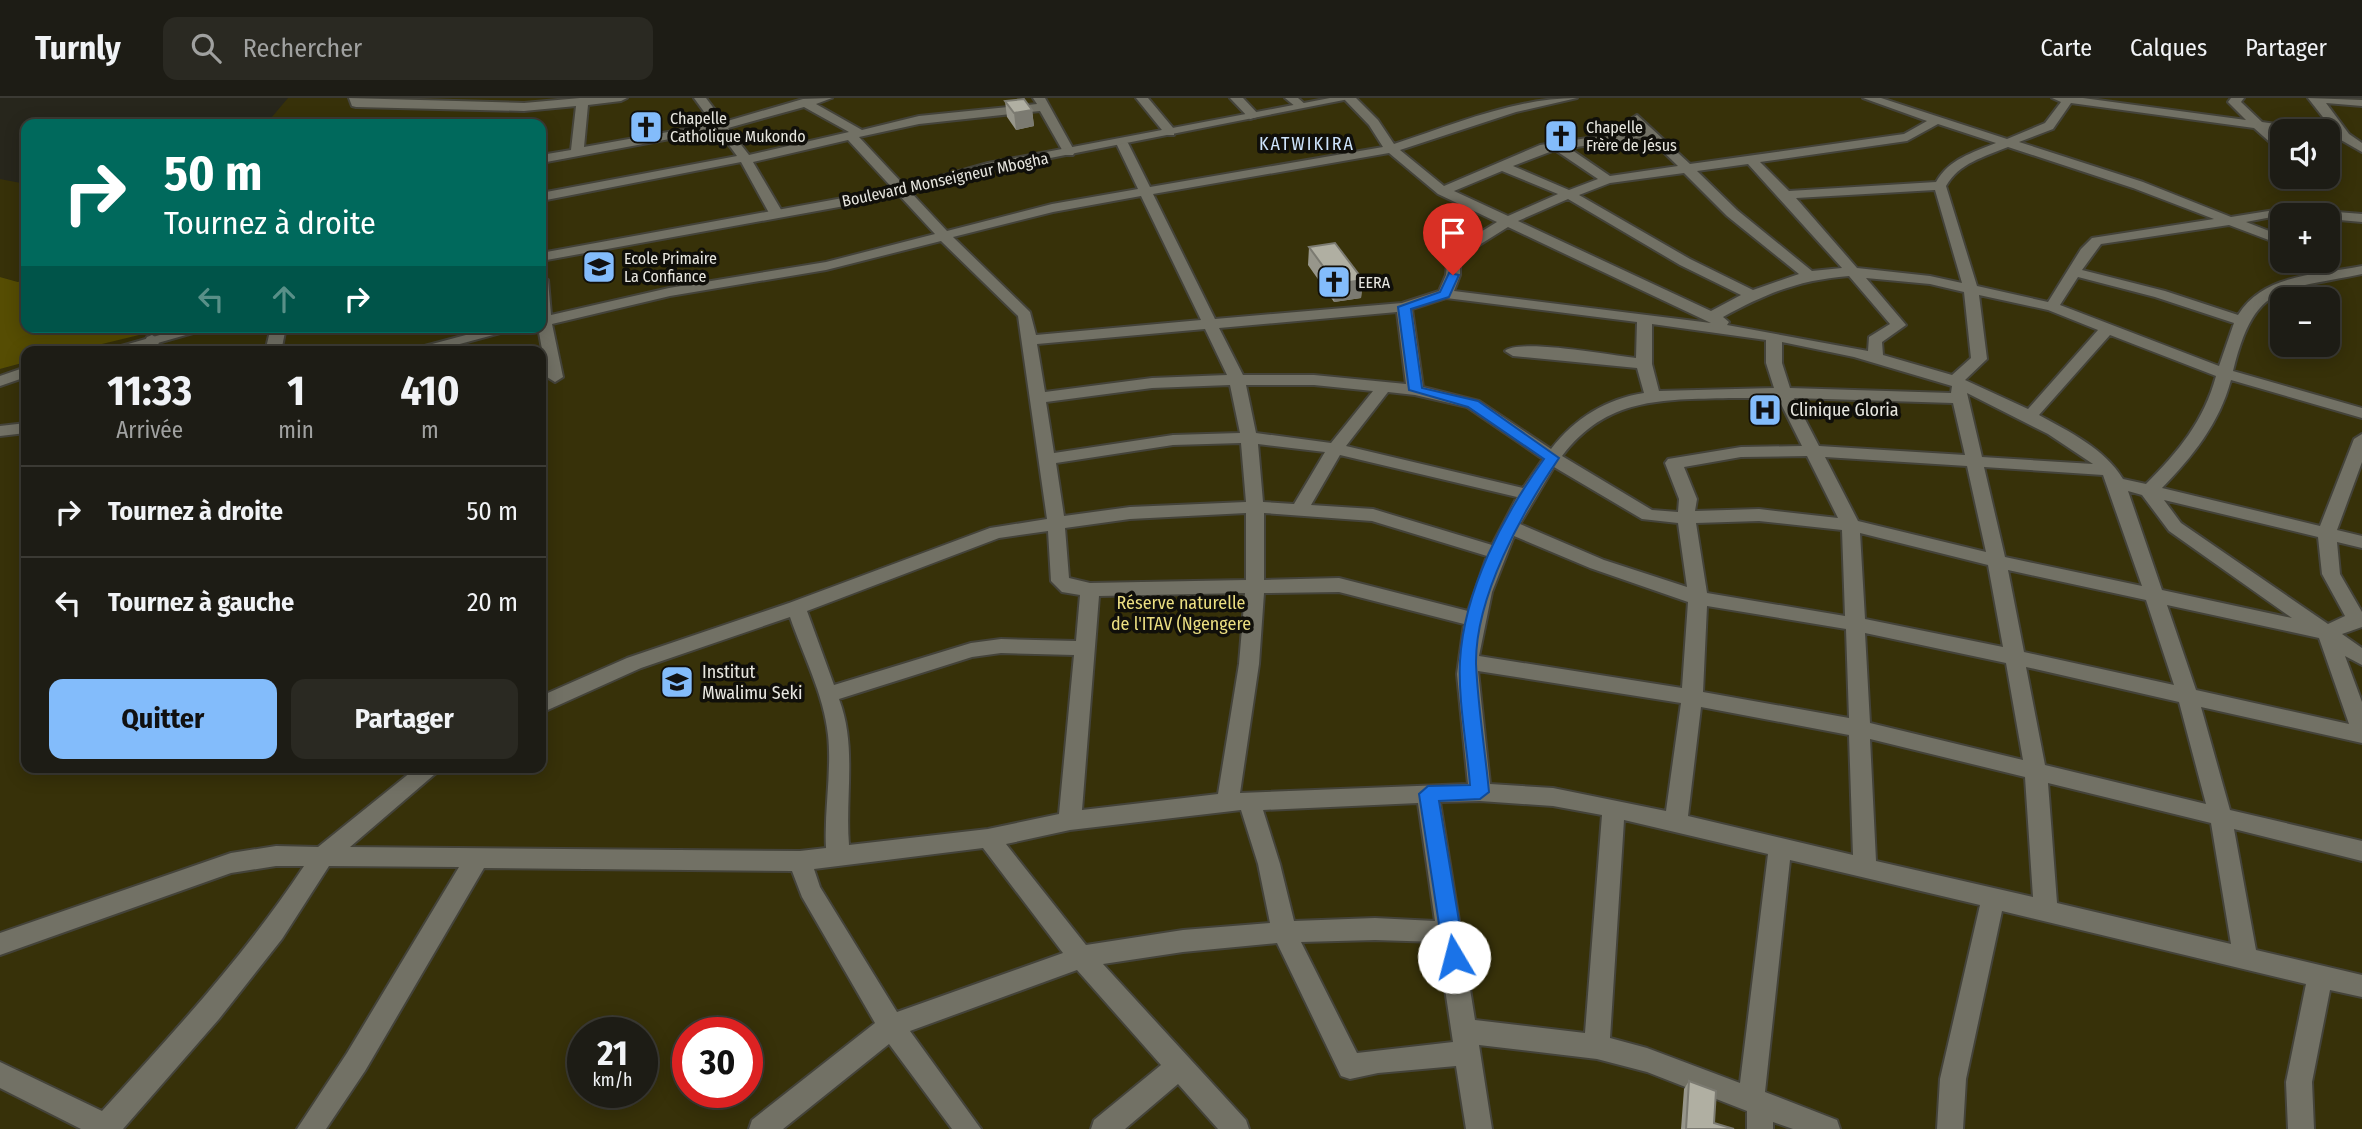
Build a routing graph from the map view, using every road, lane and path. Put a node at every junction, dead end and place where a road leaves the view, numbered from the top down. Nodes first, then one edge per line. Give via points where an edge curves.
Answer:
1 (355, 98) edge
2 (621, 98) edge
3 (700, 98) edge
4 (796, 98) edge
5 (826, 98) edge
6 (1142, 98) edge
7 (1236, 98) edge
8 (1348, 98) edge
9 (1570, 98) edge
10 (1869, 98) edge
11 (2316, 98) edge
12 (2066, 99) edge
13 (2232, 100) edge
14 (584, 101) edge
15 (1296, 101) edge
16 (1041, 103) edge
17 (2362, 103) edge
18 (810, 105) junction
19 (475, 107) edge
20 (1254, 116) junction
21 (1637, 119) dead end
22 (1938, 119) junction
23 (721, 126) junction
24 (2256, 126) junction
25 (2270, 128) edge
26 (1170, 132) junction
27 (1649, 133) junction
28 (856, 135) junction
29 (2340, 136) edge
30 (2346, 137) junction
31 (2270, 138) edge
32 (2362, 139) edge
33 (2011, 142) junction
34 (1122, 143) junction
35 (1556, 145) junction
36 (2362, 148) edge
37 (1391, 149) junction
38 (1069, 152) junction
39 (577, 153) junction
40 (546, 158) edge
41 (1749, 158) junction
42 (746, 159) junction
43 (1502, 166) junction
44 (1684, 167) junction
45 (1608, 180) junction
46 (1940, 186) junction
47 (905, 191) junction
48 (1443, 191) junction
49 (1144, 193) junction
50 (1568, 194) junction
51 (1786, 195) junction
52 (546, 196) edge
53 (776, 213) junction
54 (2362, 218) edge
55 (2231, 221) junction
56 (1511, 222) junction
57 (945, 234) junction
58 (2270, 236) edge
59 (546, 256) edge
60 (2340, 264) edge
61 (1853, 272) junction
62 (2074, 272) junction
63 (2360, 272) edge
64 (1809, 275) junction
65 (1970, 286) junction
66 (1445, 294) junction
67 (1752, 295) junction
68 (1404, 307) junction
69 (2052, 307) junction
70 (1712, 317) junction
71 (1645, 318) junction
72 (546, 320) edge
73 (2240, 320) junction
74 (1211, 324) junction
75 (1735, 328) junction
76 (2106, 330) junction
77 (189, 333) edge
78 (490, 333) edge
79 (545, 333) edge
80 (1774, 336) junction
81 (1030, 340) junction
82 (149, 346) edge
83 (435, 346) edge
84 (1513, 351) dead end
85 (1876, 357) junction
86 (1644, 364) junction
87 (21, 374) edge
88 (2226, 374) junction
89 (555, 377) dead end
90 (1237, 380) junction
91 (0, 381) edge
92 (1384, 387) junction
93 (1959, 389) junction
94 (1415, 390) junction
95 (1784, 394) junction
96 (1653, 397) junction
97 (1036, 398) junction
98 (2362, 413) edge
99 (2031, 415) junction
100 (21, 429) edge
101 (0, 431) edge
102 (1249, 438) junction
103 (2362, 439) edge
104 (1335, 449) junction
105 (1812, 451) junction
106 (1552, 458) junction
107 (1973, 459) junction
108 (1045, 460) junction
109 (2114, 477) junction
110 (2150, 492) junction
111 (1526, 494) junction
112 (1255, 507) junction
113 (1300, 509) junction
114 (1686, 516) junction
115 (1056, 522) junction
116 (1851, 525) junction
117 (1510, 527) junction
118 (2327, 533) junction
119 (2362, 542) edge
120 (1496, 552) junction
121 (1997, 561) junction
122 (1255, 585) junction
123 (1090, 590) junction
124 (2156, 596) junction
125 (1699, 598) junction
126 (796, 608) junction
127 (2359, 619) edge
128 (1475, 620) junction
129 (1854, 624) junction
130 (2327, 633) junction
131 (1086, 648) junction
132 (2014, 657) junction
133 (2362, 659) edge
134 (1468, 662) junction
135 (828, 695) junction
136 (2187, 695) junction
137 (1692, 698) junction
138 (546, 702) edge
139 (1862, 729) junction
140 (2362, 733) edge
141 (425, 773) edge
142 (2036, 774) junction
143 (1480, 792) junction
144 (1428, 794) junction
145 (1239, 802) junction
146 (1614, 808) junction
147 (2221, 818) junction
148 (1070, 821) junction
149 (1676, 822) junction
150 (988, 838) junction
151 (1780, 849) junction
152 (2362, 851) edge
153 (322, 857) junction
154 (478, 857) junction
155 (838, 858) junction
156 (800, 861) junction
157 (1865, 867) junction
158 (1993, 899) junction
159 (2046, 911) junction
160 (1284, 932) junction
161 (1451, 932) junction
162 (0, 944) edge
163 (1081, 957) junction
164 (2245, 957) junction
165 (2320, 976) junction
166 (2362, 986) edge
167 (891, 1026) junction
168 (1466, 1042) junction
169 (1597, 1047) junction
170 (1178, 1068) junction
171 (0, 1075) edge
172 (1757, 1110) edge
173 (106, 1128) edge
174 (310, 1129) edge
175 (762, 1129) edge
176 (968, 1129) edge
177 (1104, 1129) edge
178 (1236, 1129) edge
179 (1479, 1129) edge
180 (1827, 1129) edge
181 (1950, 1129) edge
182 (2301, 1129) edge

1 - 19 street via 356,104
2 - 14 street
3 - 23 street
4 - 18 street
5 - 18 street
6 - 26 street
7 - 20 street
8 - 15 street, Boulevard Monseigneur Mbogha
8 - 37 street
9 - 37 street via 1514,109
10 - 22 street
11 - 17 street
11 - 30 street
12 - 24 street
12 - 33 street via 2049,126
13 - 24 street
14 - 19 street
14 - 39 street
15 - 20 street, Boulevard Monseigneur Mbogha
16 - 28 street via 964,111
16 - 38 street
18 - 23 street
18 - 28 street
20 - 26 street, Boulevard Monseigneur Mbogha
21 - 27 street
22 - 33 street
22 - 41 street via 1907,137
23 - 39 street
23 - 42 street
24 - 25 street
24 - 31 street
26 - 34 street, Boulevard Monseigneur Mbogha
27 - 35 street
27 - 44 street
28 - 42 street
28 - 47 street
29 - 30 street
30 - 32 street
30 - 36 street
33 - 46 street via 1965,160 1948,172
33 - 55 street
34 - 38 street, Boulevard Monseigneur Mbogha
34 - 49 street
35 - 43 street
35 - 45 street
37 - 48 street
37 - 49 street
38 - 47 street, Boulevard Monseigneur Mbogha via 988,167
39 - 40 street
41 - 44 street
41 - 51 street
42 - 52 street
42 - 53 street
43 - 48 street
43 - 50 street
44 - 45 street
44 - 64 street
45 - 50 street
46 - 51 street
46 - 65 street
47 - 53 street, Boulevard Monseigneur Mbogha
47 - 57 street
48 - 56 street
49 - 57 street via 1052,208
49 - 74 street
50 - 56 street
50 - 67 street
51 - 61 street
53 - 59 street, Boulevard Monseigneur Mbogha
54 - 55 street via 2287,212
55 - 58 street
55 - 62 street via 2097,241
56 - 66 street via 1477,237 1453,256 1453,275
56 - 70 street
57 - 72 street via 826,266 669,292
57 - 81 street via 1018,306 1025,315
60 - 63 street
61 - 64 street
61 - 65 street
61 - 85 street via 1899,325 1874,340
62 - 69 street
62 - 73 street
63 - 73 street via 2269,291
64 - 67 street
65 - 69 street
65 - 93 street via 1979,359
66 - 68 street
66 - 71 street
67 - 70 street
68 - 74 street
68 - 94 street
69 - 76 street
70 - 75 street
71 - 75 street
71 - 86 street
73 - 88 street
74 - 81 street
74 - 90 street
75 - 80 street
76 - 88 street
76 - 99 street
77 - 82 street
78 - 83 street
79 - 89 street
80 - 85 street
80 - 95 street via 1774,363
81 - 97 street
84 - 86 street
85 - 93 street
86 - 96 street
87 - 91 street
88 - 98 street
88 - 110 street via 2213,411 2189,450
90 - 92 street via 1314,380
90 - 97 street via 1152,383
90 - 102 street
92 - 94 street
92 - 104 street
93 - 95 street
93 - 99 street
93 - 107 street
94 - 106 street via 1473,404
95 - 96 street
95 - 105 street
96 - 106 street via 1594,417
97 - 108 street
99 - 109 street via 2083,447
100 - 101 street
102 - 104 street
102 - 108 street via 1120,447
102 - 112 street
103 - 118 street
104 - 111 street
104 - 113 street
105 - 107 street
105 - 114 street via 1741,452 1674,463 1688,499
105 - 116 street
106 - 111 street
106 - 114 street via 1648,515
107 - 109 street
107 - 121 street
108 - 115 street
109 - 110 street
109 - 124 street
110 - 118 street
110 - 130 street via 2175,527
111 - 117 street
112 - 113 street
112 - 115 street via 1165,510
112 - 122 street
113 - 120 street via 1373,515
114 - 116 street via 1759,515
114 - 125 street
115 - 123 street via 1060,581
115 - 126 street via 996,532
116 - 121 street
116 - 129 street
117 - 120 street
117 - 125 street via 1597,564
118 - 119 street
118 - 127 street via 2331,574
120 - 128 street
121 - 124 street
121 - 132 street
122 - 123 street
122 - 128 street via 1339,585
122 - 145 street
123 - 131 street
124 - 130 street
124 - 136 street
125 - 129 street
125 - 137 street
126 - 135 street
126 - 138 street via 644,658
127 - 130 street
128 - 134 street
129 - 132 street
129 - 139 street
130 - 133 street
130 - 140 street
131 - 135 street via 971,650
131 - 148 street
132 - 136 street
132 - 142 street
134 - 137 street
134 - 143 street
135 - 155 street via 839,737
136 - 140 street
136 - 147 street
137 - 139 street
137 - 149 street
139 - 142 street
139 - 157 street
141 - 153 street
142 - 147 street
142 - 159 street
143 - 144 street
143 - 146 street via 1552,797
144 - 145 street
144 - 161 street
145 - 148 street
145 - 160 street via 1269,864
146 - 149 street
146 - 169 street
147 - 152 street
147 - 164 street
148 - 150 street
149 - 151 street
150 - 155 street
150 - 163 street
151 - 157 street
151 - 172 street
153 - 154 street
153 - 162 street via 276,856 231,863
153 - 173 street via 274,932
154 - 156 street
154 - 174 street via 356,1062
155 - 156 street
156 - 167 street via 810,890
157 - 158 street
158 - 159 street
158 - 181 street via 1954,1079
159 - 164 street
160 - 161 street
160 - 163 street
160 - 168 street via 1350,1067
161 - 168 street
163 - 167 street
163 - 170 street
164 - 165 street
165 - 166 street
165 - 182 street via 2299,1082
167 - 175 street
167 - 176 street
168 - 169 street
168 - 179 street
169 - 172 street via 1647,1060
170 - 177 street
170 - 178 street
171 - 173 street
172 - 180 street

